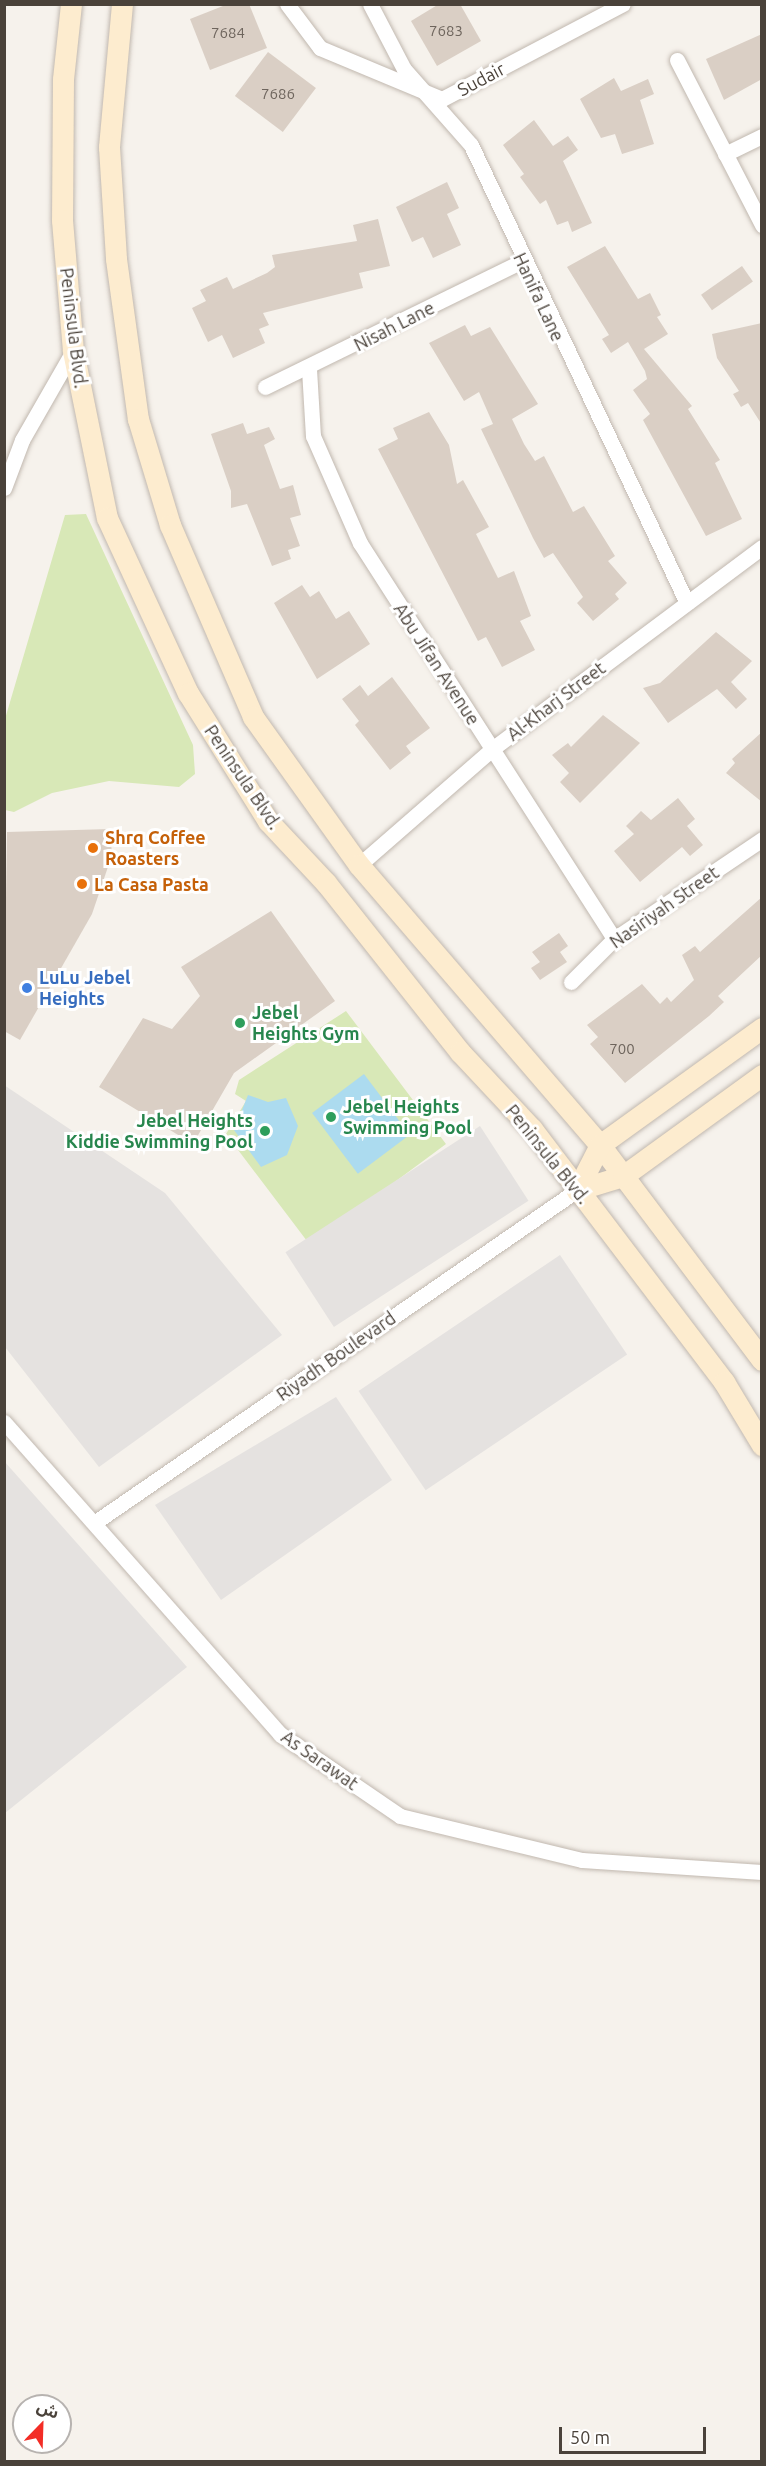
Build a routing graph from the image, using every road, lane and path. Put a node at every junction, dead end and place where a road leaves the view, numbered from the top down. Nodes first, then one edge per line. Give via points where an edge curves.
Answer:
1 (70, 4) edge
2 (122, 4) edge
3 (287, 4) edge
4 (370, 4) edge
5 (623, 4) edge
6 (677, 60) dead end
7 (425, 93) junction
8 (762, 136) edge
9 (725, 153) junction
10 (762, 225) edge
11 (522, 261) junction
12 (73, 351) junction
13 (309, 369) junction
14 (265, 387) dead end
15 (4, 488) edge
16 (762, 548) edge
17 (687, 603) junction
18 (492, 749) junction
19 (762, 838) edge
20 (359, 865) junction
21 (614, 939) junction
22 (571, 982) dead end
23 (762, 1028) edge
24 (762, 1075) edge
25 (600, 1145) junction
26 (623, 1176) junction
27 (577, 1190) junction
28 (762, 1360) edge
29 (4, 1422) edge
30 (762, 1445) edge
31 (94, 1523) junction
32 (762, 1872) edge

1 - 12 main road, Peninsula Blvd. via 63,79 62,220
2 - 20 main road via 109,147 116,259 138,419 170,525 253,717
3 - 7 street, Sudair via 320,48
4 - 7 street, Hanifa Lane via 404,69
5 - 7 street, Sudair via 442,99
6 - 9 street
7 - 11 street, Hanifa Lane via 471,145
8 - 9 street
9 - 10 street
11 - 13 street, Nisah Lane
11 - 17 street, Hanifa Lane
12 - 15 street via 22,440
12 - 27 main road, Peninsula Blvd. via 107,518 188,693 268,820 326,883
13 - 14 street, Nisah Lane
13 - 18 street, Abu Jifan Avenue via 313,436 360,543
16 - 17 street, Al-Kharj Street
17 - 18 street, Al-Kharj Street
18 - 20 street, Al-Kharj Street
18 - 21 street, Abu Jifan Avenue
19 - 21 street, Nasiriyah Street
20 - 25 main road
21 - 22 street, Nasiriyah Street
23 - 25 main road, Riyadh Boulevard
24 - 26 main road, Riyadh Boulevard
25 - 26 main road
25 - 27 main road, Riyadh Boulevard
26 - 27 main road, Riyadh Boulevard
26 - 28 main road
27 - 30 main road, Peninsula Blvd. via 724,1382
27 - 31 street, Riyadh Boulevard
29 - 31 street, As Sarawat
31 - 32 street, As Sarawat via 280,1734 400,1816 582,1860

